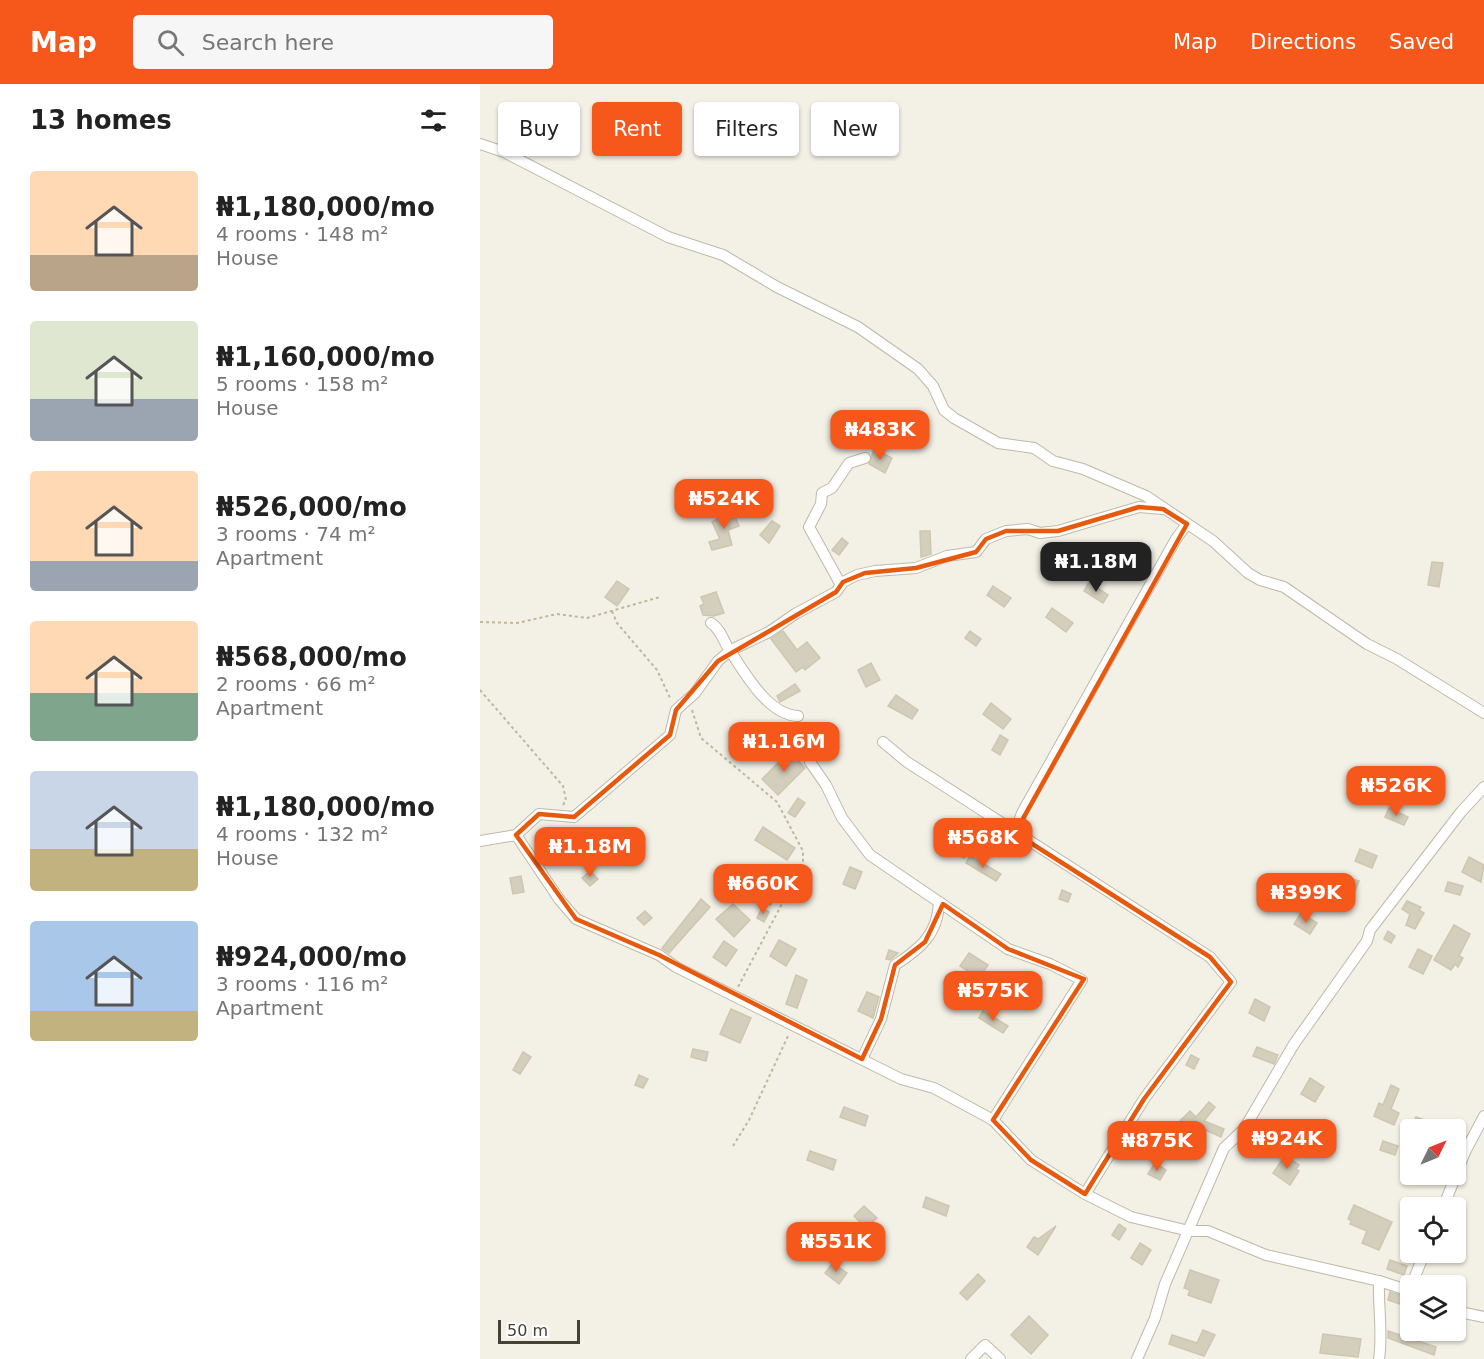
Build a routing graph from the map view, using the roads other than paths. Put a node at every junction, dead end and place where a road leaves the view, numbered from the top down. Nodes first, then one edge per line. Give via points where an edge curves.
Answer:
1 (480, 144) edge
2 (866, 458) dead end
3 (1163, 509) junction
4 (1187, 524) junction
5 (841, 585) junction
6 (711, 623) dead end
7 (731, 650) junction
8 (1484, 713) edge
9 (798, 716) dead end
10 (883, 742) dead end
11 (807, 746) dead end
12 (1484, 787) edge
13 (1015, 833) junction
14 (516, 835) junction
15 (480, 841) edge
16 (939, 902) junction
17 (862, 1059) junction
18 (1484, 1116) edge
19 (993, 1120) junction
20 (1085, 1194) junction
21 (1447, 1197) edge
22 (1189, 1231) junction
23 (1379, 1281) junction
24 (1400, 1286) edge
25 (1466, 1313) edge
26 (1484, 1317) edge
27 (971, 1359) edge
28 (1000, 1359) edge
29 (1137, 1359) edge
30 (1379, 1359) edge

1 - 3 street via 504,152 668,237 723,255 858,327 918,369 947,414 984,436 998,443 1034,448 1053,461 1132,489
2 - 5 street via 849,463 832,488 822,493 809,527
3 - 4 street
3 - 5 street via 1129,509 1058,531 1006,531 986,539 976,552 947,556 916,568 866,573
4 - 8 street via 1213,541 1248,573 1284,587 1367,644
4 - 13 street via 1022,813
5 - 7 street via 836,592 769,632
6 - 7 street
7 - 9 street via 767,700 786,716
7 - 14 street via 676,710 670,735 574,817 539,814
10 - 13 street
11 - 16 street via 810,762 842,818 870,855
12 - 22 street via 1370,930 1367,941 1294,1044 1244,1129 1224,1148
13 - 20 street via 1210,957 1231,982 1144,1099
14 - 15 street
14 - 17 street via 576,919 659,955
16 - 17 street via 939,914 925,942 916,953 895,965 881,1019
16 - 19 street via 1008,949 1082,980
17 - 19 street via 901,1079 934,1088
18 - 21 street
19 - 20 street via 1031,1160
20 - 22 street via 1131,1217
22 - 23 street via 1208,1231 1266,1255
22 - 29 street
23 - 24 street
23 - 30 street via 1378,1315 1383,1334
25 - 26 street
27 - 28 street via 985,1345

